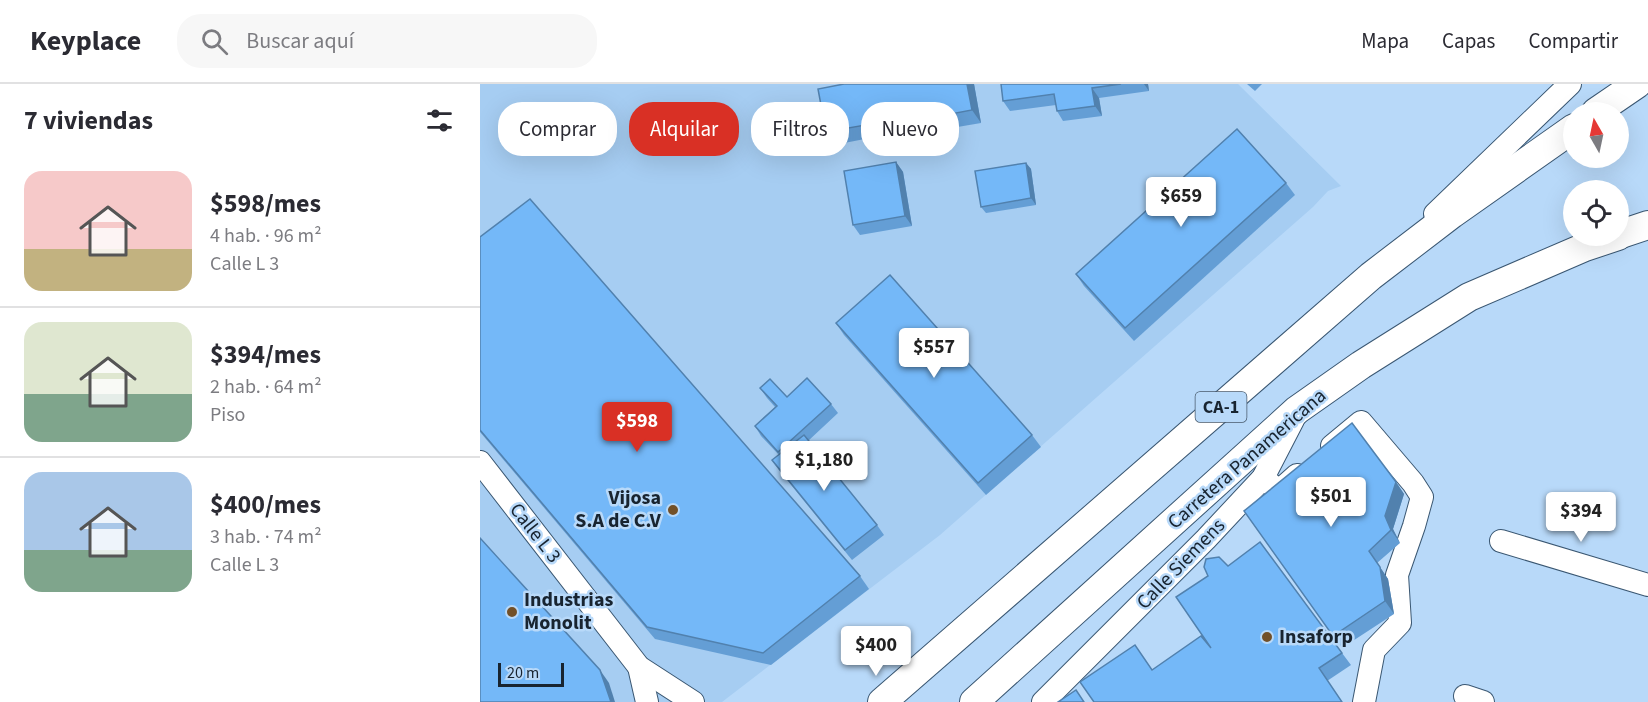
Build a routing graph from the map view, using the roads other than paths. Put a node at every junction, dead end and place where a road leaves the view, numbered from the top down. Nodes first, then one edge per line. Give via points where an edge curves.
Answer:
1 (1570, 84) edge
2 (1637, 84) edge
3 (1611, 102) edge
4 (1563, 136) edge
5 (1648, 225) edge
6 (1629, 231) edge
7 (1588, 246) edge
8 (1371, 276) junction
9 (1297, 410) junction
10 (1361, 422) junction
11 (480, 462) edge
12 (1385, 462) dead end
13 (1263, 478) junction
14 (490, 484) edge
15 (1502, 541) dead end
16 (1648, 585) edge
17 (639, 667) junction
18 (891, 694) edge
19 (647, 702) edge
20 (693, 702) edge
21 (873, 702) edge
22 (974, 702) edge
23 (1043, 702) edge
24 (1364, 702) edge

1 - 8 street
2 - 3 main road
4 - 8 main road, CA-1
5 - 6 main road, Carretera Panamericana / CA-1
7 - 9 main road, Carretera Panamericana / CA-1 via 1469,297
8 - 18 main road, CA-1
9 - 13 street, Calle Siemens
9 - 22 main road, Carretera Panamericana / CA-1
10 - 12 street
10 - 13 street via 1279,491
10 - 24 street via 1422,497 1397,575 1401,623 1374,650
11 - 14 street, Calle L 3
13 - 23 street, Calle Siemens
14 - 17 street, Calle L 3
15 - 16 street
17 - 19 street
17 - 20 street, Calle L 3
18 - 21 street

